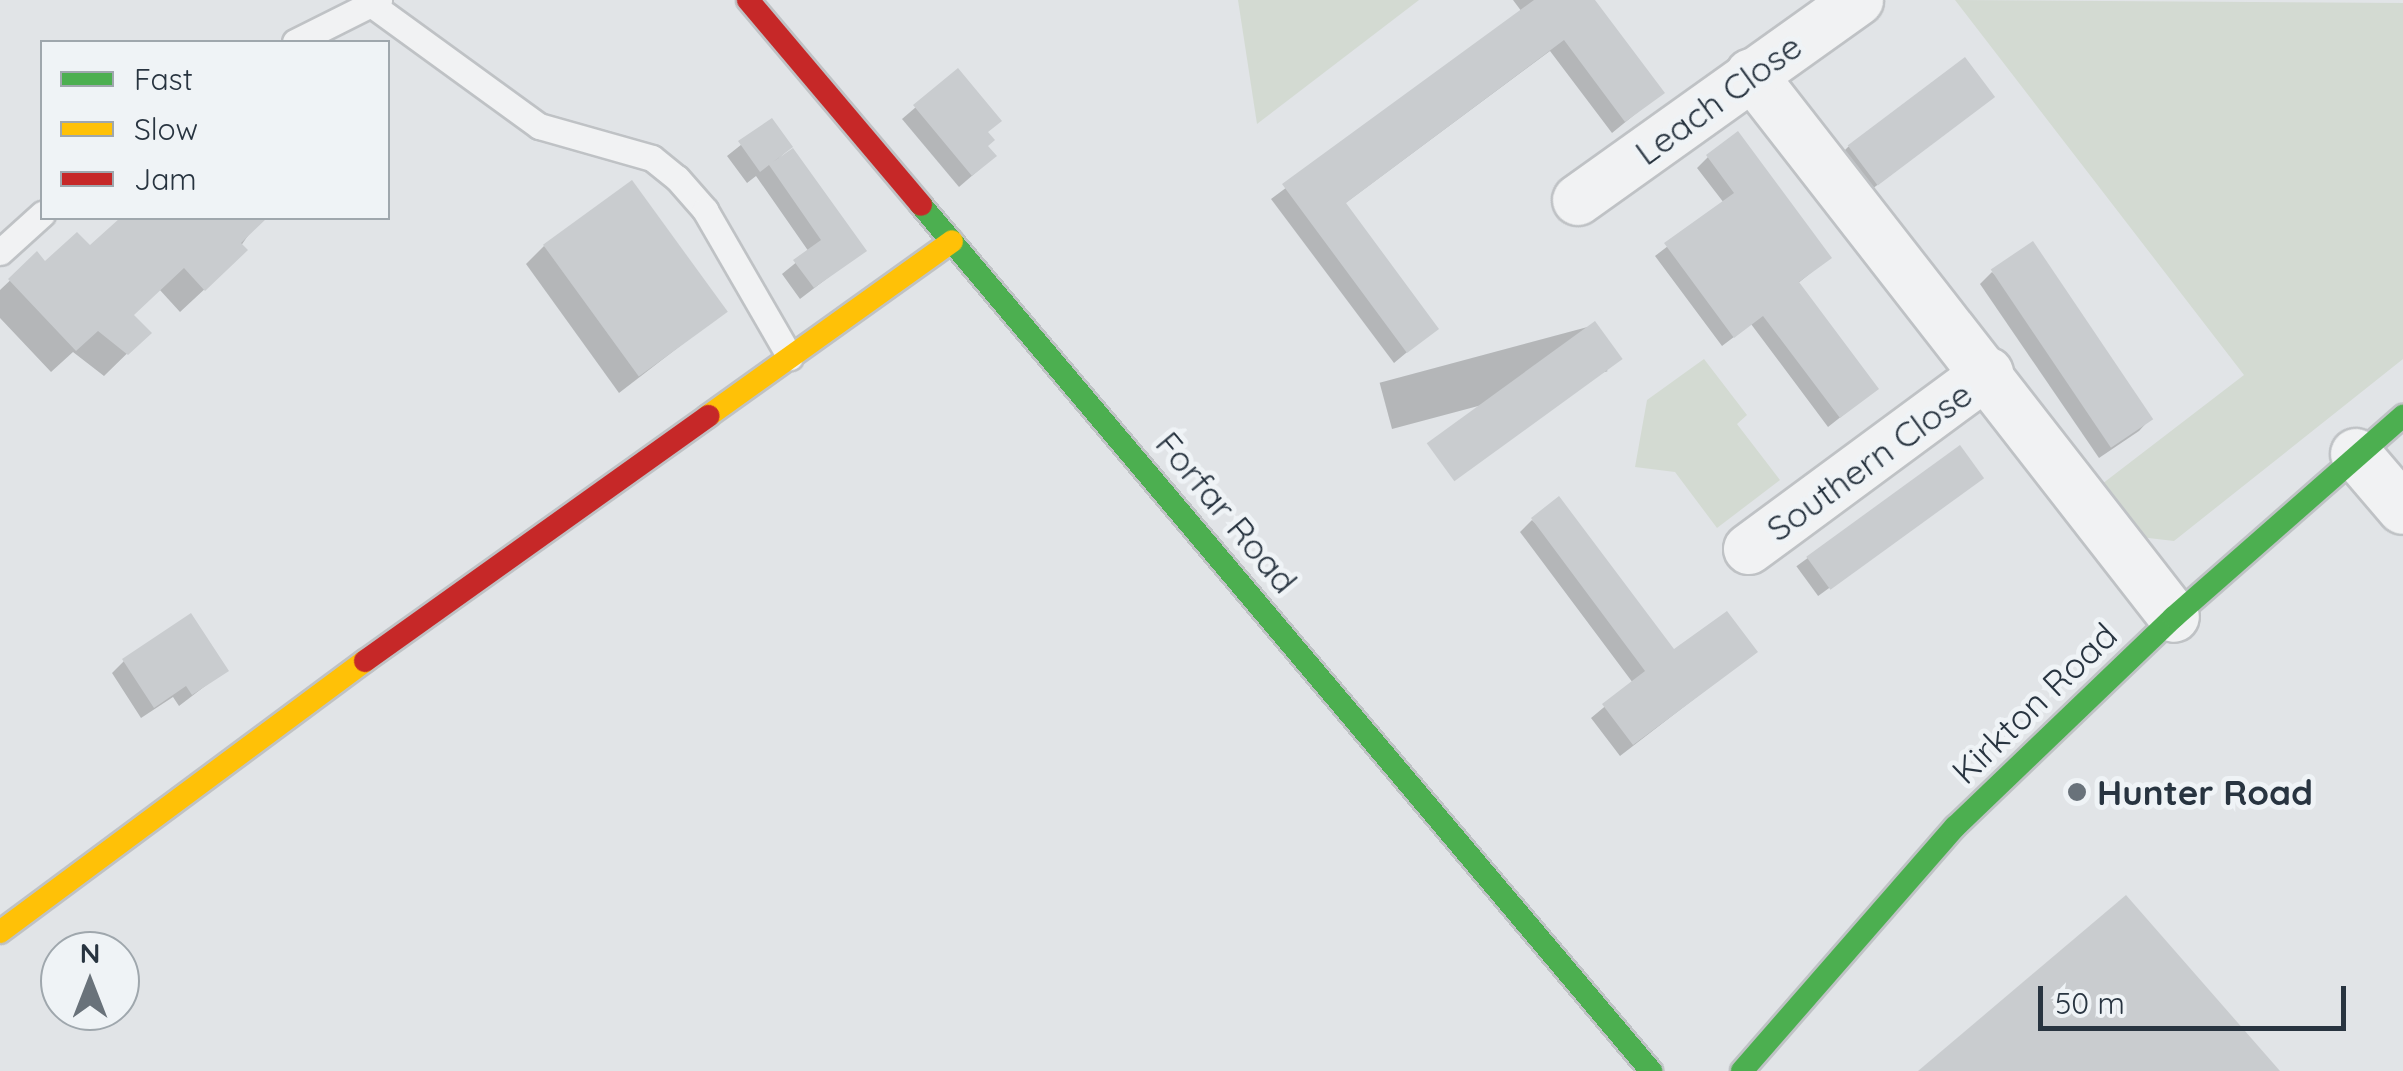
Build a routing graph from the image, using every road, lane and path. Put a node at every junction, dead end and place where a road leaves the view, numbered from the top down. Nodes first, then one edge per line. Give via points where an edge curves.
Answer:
1 (748, 0) edge
2 (1858, 0) edge
3 (375, 2) edge
4 (300, 40) edge
5 (1751, 74) junction
6 (1578, 200) dead end
7 (40, 216) edge
8 (952, 240) junction
9 (0, 252) edge
10 (790, 356) junction
11 (1988, 373) junction
12 (2403, 416) edge
13 (2356, 454) junction
14 (2403, 509) edge
15 (1749, 548) dead end
16 (2174, 618) junction
17 (0, 932) edge
18 (1651, 1071) edge
19 (1742, 1071) edge

1 - 8 street, Forfar Road
2 - 5 street, Leach Close
3 - 4 lane
3 - 10 lane via 539,126 652,158 677,178 705,210
5 - 6 street, Leach Close
5 - 11 street
7 - 9 lane
8 - 10 street
8 - 18 street, Forfar Road
10 - 17 street via 168,802
11 - 15 street, Southern Close
11 - 16 street
12 - 13 street, Kirkton Road
13 - 14 street
13 - 16 street, Kirkton Road
16 - 19 street, Kirkton Road via 1955,827

